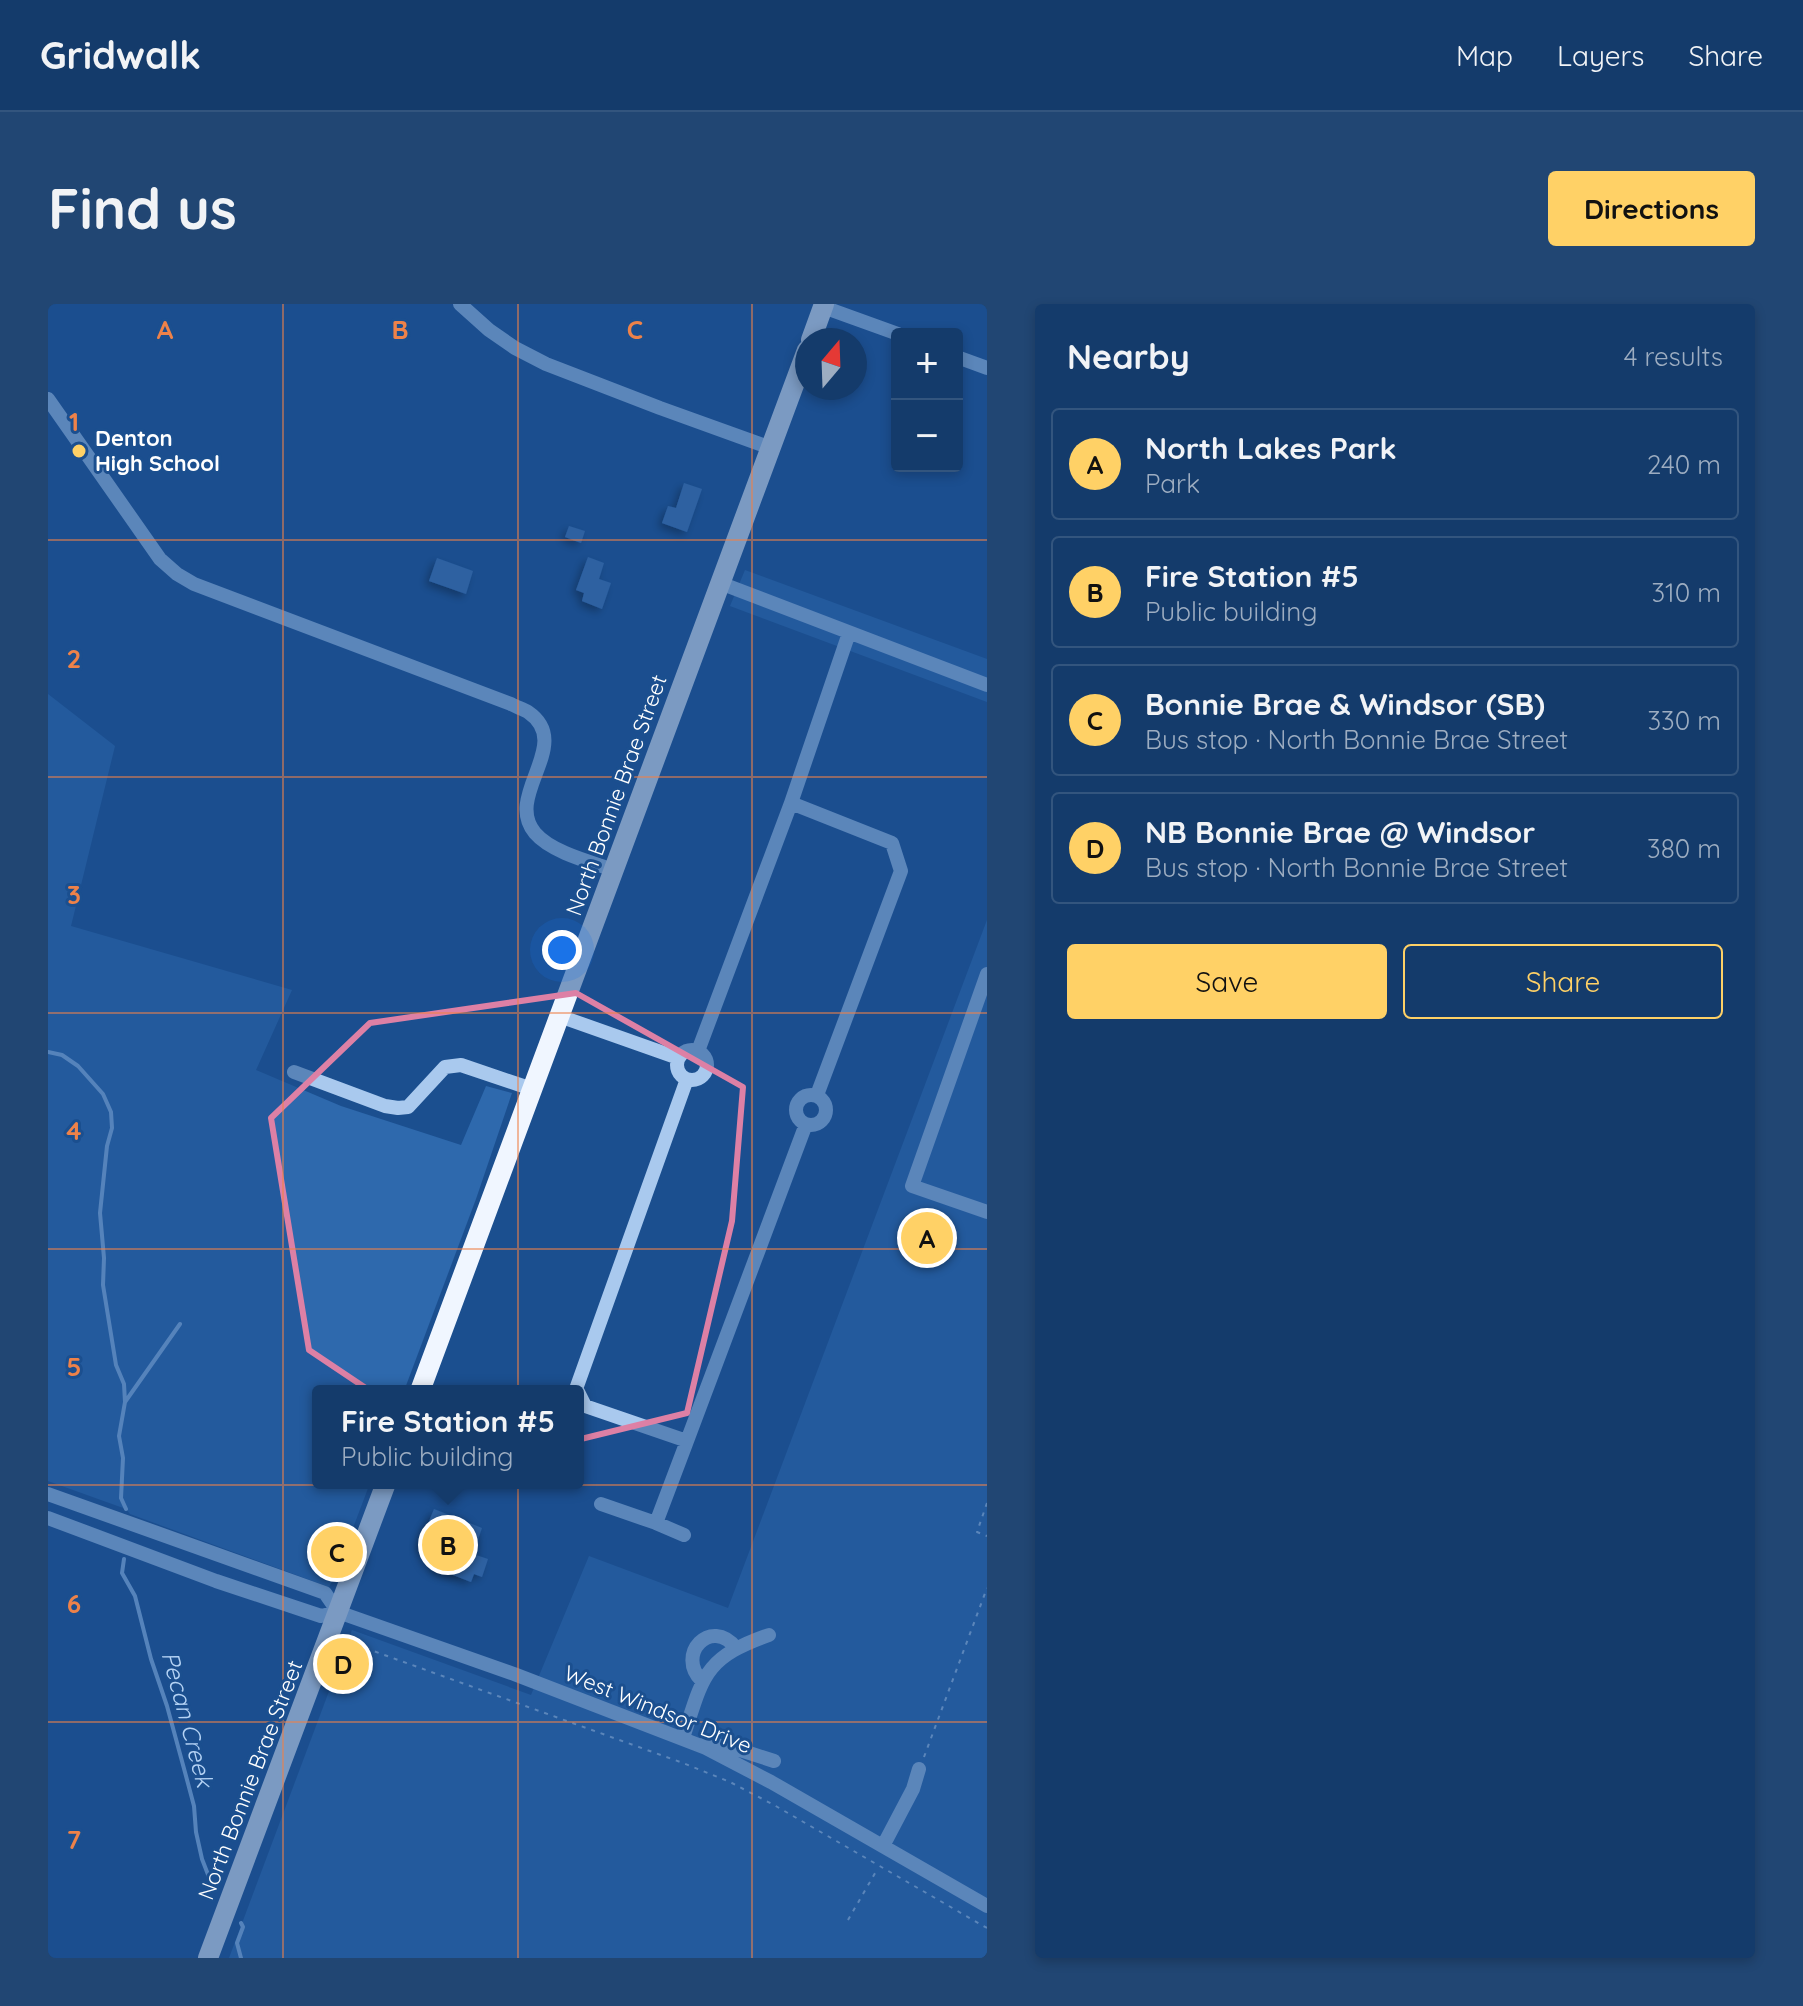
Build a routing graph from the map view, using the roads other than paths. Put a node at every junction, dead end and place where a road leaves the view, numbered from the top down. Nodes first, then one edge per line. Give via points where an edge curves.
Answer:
1 (460, 304) edge
2 (824, 305) edge
3 (815, 328) edge
4 (891, 331) edge
5 (963, 359) edge
6 (987, 368) edge
7 (795, 383) edge
8 (48, 399) edge
9 (771, 448) junction
10 (720, 583) junction
11 (849, 633) junction
12 (987, 685) edge
13 (791, 803) junction
14 (614, 870) junction
15 (987, 974) edge
16 (559, 1016) junction
17 (698, 1051) junction
18 (678, 1058) junction
19 (294, 1072) dead end
20 (687, 1079) junction
21 (532, 1089) junction
22 (817, 1095) junction
23 (806, 1124) junction
24 (987, 1212) edge
25 (422, 1385) edge
26 (577, 1385) edge
27 (584, 1404) edge
28 (687, 1441) junction
29 (384, 1489) edge
30 (48, 1494) edge
31 (601, 1504) dead end
32 (48, 1518) edge
33 (656, 1523) junction
34 (684, 1535) dead end
35 (338, 1612) junction
36 (769, 1635) dead end
37 (736, 1648) junction
38 (702, 1681) junction
39 (683, 1738) junction
40 (774, 1761) dead end
41 (919, 1769) road end
42 (883, 1846) junction
43 (987, 1906) edge
44 (208, 1958) edge

1 - 9 street via 489,330 546,364
2 - 3 main road
2 - 4 street
5 - 6 street
7 - 9 main road, North Bonnie Brae Street
8 - 14 street via 160,559 177,574 529,713 545,737 526,801 534,832 548,844
9 - 10 main road, North Bonnie Brae Street
10 - 11 street
10 - 14 main road, North Bonnie Brae Street
11 - 12 street
11 - 13 street
13 - 17 street
13 - 22 street via 892,843 901,871
14 - 16 main road, North Bonnie Brae Street
15 - 24 street via 912,1186
16 - 18 street
16 - 21 main road, North Bonnie Brae Street
17 - 18 street via 684,1051
17 - 20 street via 706,1067 697,1078
18 - 20 street via 679,1073
19 - 21 street via 398,1108 414,1102 445,1067 461,1065
20 - 26 street
21 - 25 main road, North Bonnie Brae Street
22 - 23 street via 826,1107 825,1117
22 - 23 street via 802,1097 796,1104 796,1114
23 - 28 street
27 - 28 street
28 - 33 street
29 - 35 main road, North Bonnie Brae Street
30 - 35 street, West Windsor Drive via 325,1593
31 - 33 street
32 - 35 street, West Windsor Drive via 321,1616
33 - 34 street
35 - 39 street, West Windsor Drive
35 - 44 main road, North Bonnie Brae Street
36 - 37 street
37 - 38 street
37 - 38 street via 716,1635 704,1637 695,1647 692,1667
38 - 39 street
39 - 40 street
39 - 42 street, West Windsor Drive
41 - 42 street
42 - 43 street, West Windsor Drive

